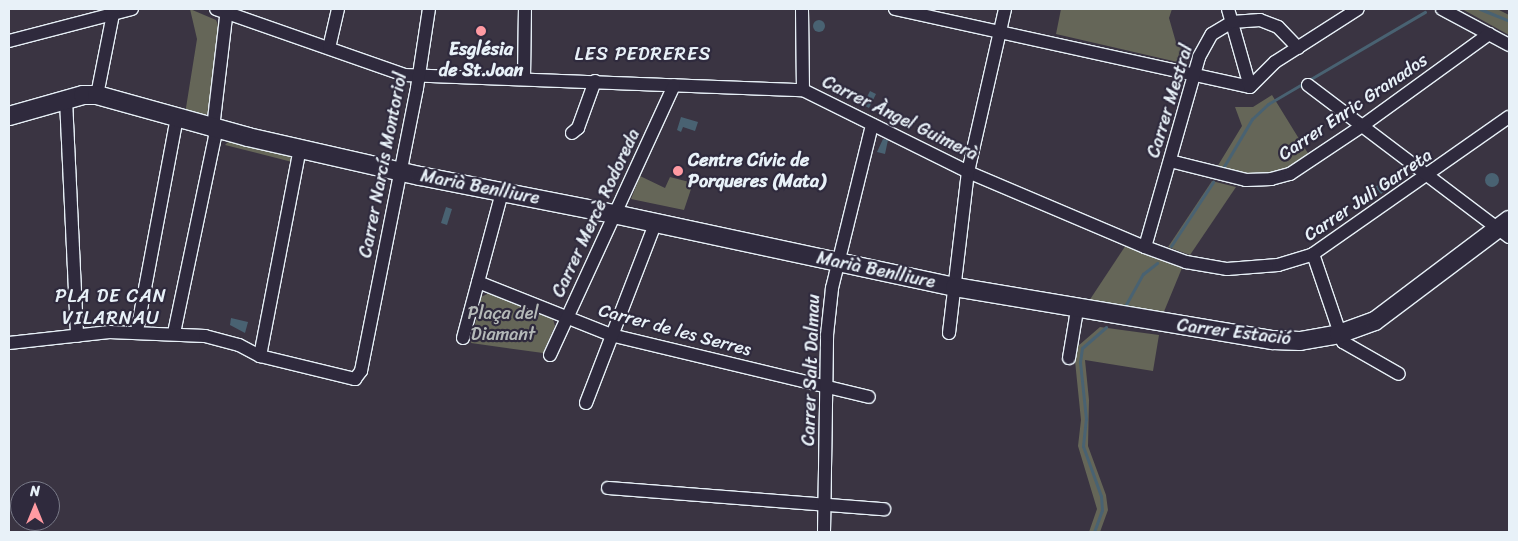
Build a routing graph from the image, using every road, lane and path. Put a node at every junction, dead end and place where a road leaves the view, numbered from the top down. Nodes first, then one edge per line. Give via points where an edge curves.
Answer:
1 (132, 9) edge
2 (338, 9) edge
3 (429, 9) edge
4 (525, 9) edge
5 (802, 9) edge
6 (895, 9) edge
7 (1005, 9) edge
8 (1228, 9) edge
9 (1358, 9) edge
10 (1442, 9) edge
11 (223, 10) edge
12 (114, 11) edge
13 (1232, 22) junction
14 (1000, 30) junction
15 (1489, 34) junction
16 (9, 42) edge
17 (1509, 45) edge
18 (329, 48) junction
19 (1298, 48) junction
20 (419, 76) junction
21 (1194, 76) junction
22 (524, 78) junction
23 (595, 81) junction
24 (674, 85) junction
25 (1308, 85) dead end
26 (1250, 87) junction
27 (803, 90) junction
28 (97, 94) junction
29 (66, 100) junction
30 (9, 116) edge
31 (1509, 117) edge
32 (177, 118) junction
33 (872, 125) junction
34 (1362, 126) junction
35 (213, 128) junction
36 (572, 132) dead end
37 (300, 148) junction
38 (1170, 160) junction
39 (400, 172) junction
40 (968, 172) junction
41 (1428, 176) junction
42 (502, 192) junction
43 (614, 214) junction
44 (656, 222) junction
45 (1505, 228) edge
46 (1146, 248) junction
47 (1313, 254) junction
48 (837, 262) junction
49 (478, 282) junction
50 (955, 287) junction
51 (1077, 310) junction
52 (567, 317) junction
53 (138, 331) junction
54 (174, 333) junction
55 (950, 333) dead end
56 (1340, 334) junction
57 (611, 335) junction
58 (77, 336) junction
59 (464, 338) dead end
60 (9, 343) edge
61 (550, 354) dead end
62 (260, 356) junction
63 (1069, 358) dead end
64 (1399, 374) dead end
65 (826, 386) junction
66 (869, 397) dead end
67 (586, 403) dead end
68 (608, 488) dead end
69 (825, 505) junction
70 (884, 509) dead end
71 (824, 532) edge

1 - 12 street
2 - 18 street
3 - 20 street, Carrer Narcís Montoriol
4 - 22 street
5 - 27 street
6 - 14 street
7 - 14 street
8 - 13 street
9 - 19 street
10 - 15 street
11 - 18 street, Carrer Àngel Guimerà
11 - 35 street
12 - 16 street
12 - 28 street
13 - 19 street, Carrer Mestral via 1250,18 1265,21 1278,27
13 - 21 street, Carrer Mestral via 1207,41
13 - 26 street
14 - 21 street
14 - 40 street
15 - 17 street
15 - 34 street, Carrer Enric Granados
18 - 20 street, Carrer Àngel Guimerà via 404,75
19 - 26 street via 1275,62
20 - 22 street, Carrer Àngel Guimerà
20 - 39 street, Carrer Narcís Montoriol
21 - 26 street
21 - 38 street, Carrer Mestral
22 - 23 street, Carrer Àngel Guimerà
23 - 24 street, Carrer Àngel Guimerà
23 - 36 street via 578,128
24 - 27 street, Carrer Àngel Guimerà
24 - 43 street, Carrer Mercè Rodoreda
25 - 34 street
27 - 33 street, Carrer Àngel Guimerà
28 - 29 street, Marià Benlliure
28 - 32 street, Marià Benlliure
29 - 30 street, Marià Benlliure
29 - 58 street
31 - 41 street, Carrer Juli Garreta
32 - 35 street, Marià Benlliure
32 - 53 street
33 - 40 street, Carrer Àngel Guimerà
33 - 48 street, Carrer Salt Dalmau
34 - 38 street, Carrer Enric Granados via 1299,169 1271,179 1228,177
34 - 41 street
35 - 37 street, Marià Benlliure
35 - 54 street via 215,136
37 - 39 street, Marià Benlliure
37 - 62 street
38 - 46 street, Carrer Mestral
39 - 42 street, Marià Benlliure
39 - 62 street, Carrer Narcís Montoriol via 361,371 355,379
40 - 46 street, Carrer Àngel Guimerà
40 - 50 street
41 - 45 street
41 - 47 street, Carrer Juli Garreta
42 - 43 street, Marià Benlliure
42 - 49 street
43 - 44 street, Marià Benlliure
43 - 52 street, Carrer Mercè Rodoreda
44 - 48 street, Marià Benlliure
44 - 57 street
45 - 56 street, Carrer Estació via 1375,321
46 - 47 street, Carrer Juli Garreta via 1186,262 1227,269 1278,265
47 - 56 street
48 - 50 street, Marià Benlliure
48 - 65 street, Carrer Salt Dalmau via 827,335
49 - 52 street, Carrer de les Serres
49 - 59 street
50 - 51 street, Carrer Estació
50 - 55 street
51 - 56 street, Carrer Estació via 1273,340 1300,341
51 - 63 street
52 - 57 street, Carrer de les Serres
52 - 61 street, Carrer Mercè Rodoreda
53 - 54 street
53 - 58 street
54 - 62 street via 205,336 240,346
56 - 64 street via 1343,342
57 - 65 street, Carrer de les Serres
57 - 67 street
58 - 60 street
65 - 66 street, Carrer de les Serres
65 - 69 street, Carrer Salt Dalmau
68 - 69 street
69 - 70 street
69 - 71 street, Carrer Salt Dalmau

